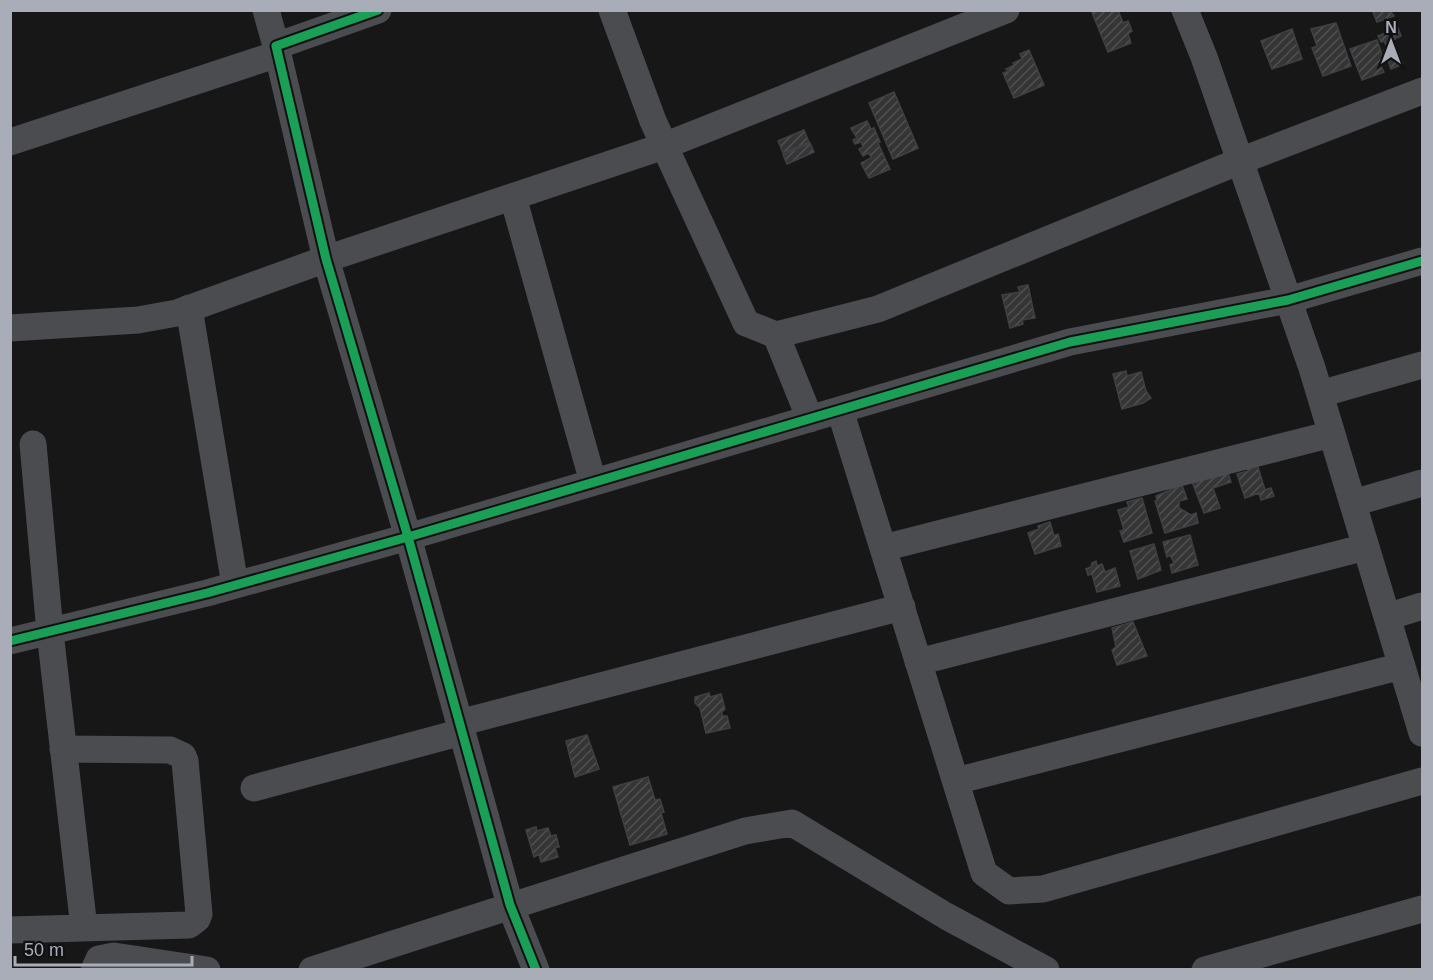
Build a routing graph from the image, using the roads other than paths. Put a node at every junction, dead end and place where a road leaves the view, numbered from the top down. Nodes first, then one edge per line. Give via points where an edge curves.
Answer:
1 (266, 10) edge
2 (378, 10) edge
3 (612, 10) edge
4 (1006, 10) edge
5 (1185, 10) edge
6 (277, 50) junction
7 (1422, 91) edge
8 (10, 142) edge
9 (664, 146) junction
10 (1240, 161) junction
11 (513, 196) junction
12 (326, 259) junction
13 (1422, 261) edge
14 (1288, 300) junction
15 (189, 308) junction
16 (10, 328) edge
17 (776, 335) junction
18 (1422, 365) edge
19 (1320, 394) junction
20 (840, 410) junction
21 (810, 418) junction
22 (1332, 434) junction
23 (33, 444) dead end
24 (593, 483) junction
25 (1422, 483) edge
26 (1353, 503) junction
27 (408, 537) junction
28 (1366, 547) junction
29 (883, 548) junction
30 (235, 585) junction
31 (1422, 606) edge
32 (902, 607) junction
33 (1387, 617) junction
34 (50, 632) junction
35 (10, 641) edge
36 (918, 662) junction
37 (1402, 666) junction
38 (461, 727) junction
39 (1422, 727) edge
40 (63, 749) junction
41 (956, 781) junction
42 (1422, 781) edge
43 (254, 788) dead end
44 (510, 905) junction
45 (1422, 909) edge
46 (84, 928) junction
47 (10, 930) edge
48 (94, 969) edge
49 (207, 969) edge
50 (312, 969) edge
51 (536, 969) edge
52 (1046, 969) edge
53 (1206, 969) edge

1 - 6 street
2 - 6 street
3 - 9 street
4 - 9 street
5 - 10 street
6 - 8 street
6 - 12 street
7 - 10 street
9 - 11 street
9 - 17 street via 746,323
10 - 14 street
10 - 17 street via 878,309
11 - 12 street
11 - 24 street
12 - 15 street
12 - 27 street
13 - 14 street
14 - 19 street
14 - 20 street via 1070,342
15 - 16 street via 138,320
15 - 30 street
17 - 21 street
18 - 19 street
19 - 22 street
20 - 21 street
20 - 29 street
21 - 24 street
22 - 26 street
22 - 29 street
23 - 34 street
24 - 27 street
25 - 26 street
26 - 28 street
27 - 30 street
27 - 38 street
28 - 33 street
28 - 36 street
29 - 32 street
30 - 34 street
31 - 33 street
32 - 36 street
32 - 38 street
33 - 37 street
34 - 35 street
34 - 40 street
36 - 41 street
37 - 39 street
37 - 41 street
38 - 43 street
38 - 44 street
40 - 46 street
40 - 46 street via 170,750 185,761 197,919 189,925
41 - 42 street via 984,873 1009,891 1043,889
44 - 50 street
44 - 51 street
44 - 52 street via 745,831 792,823 946,916
45 - 53 street
46 - 47 street
48 - 49 street via 99,959 114,956

